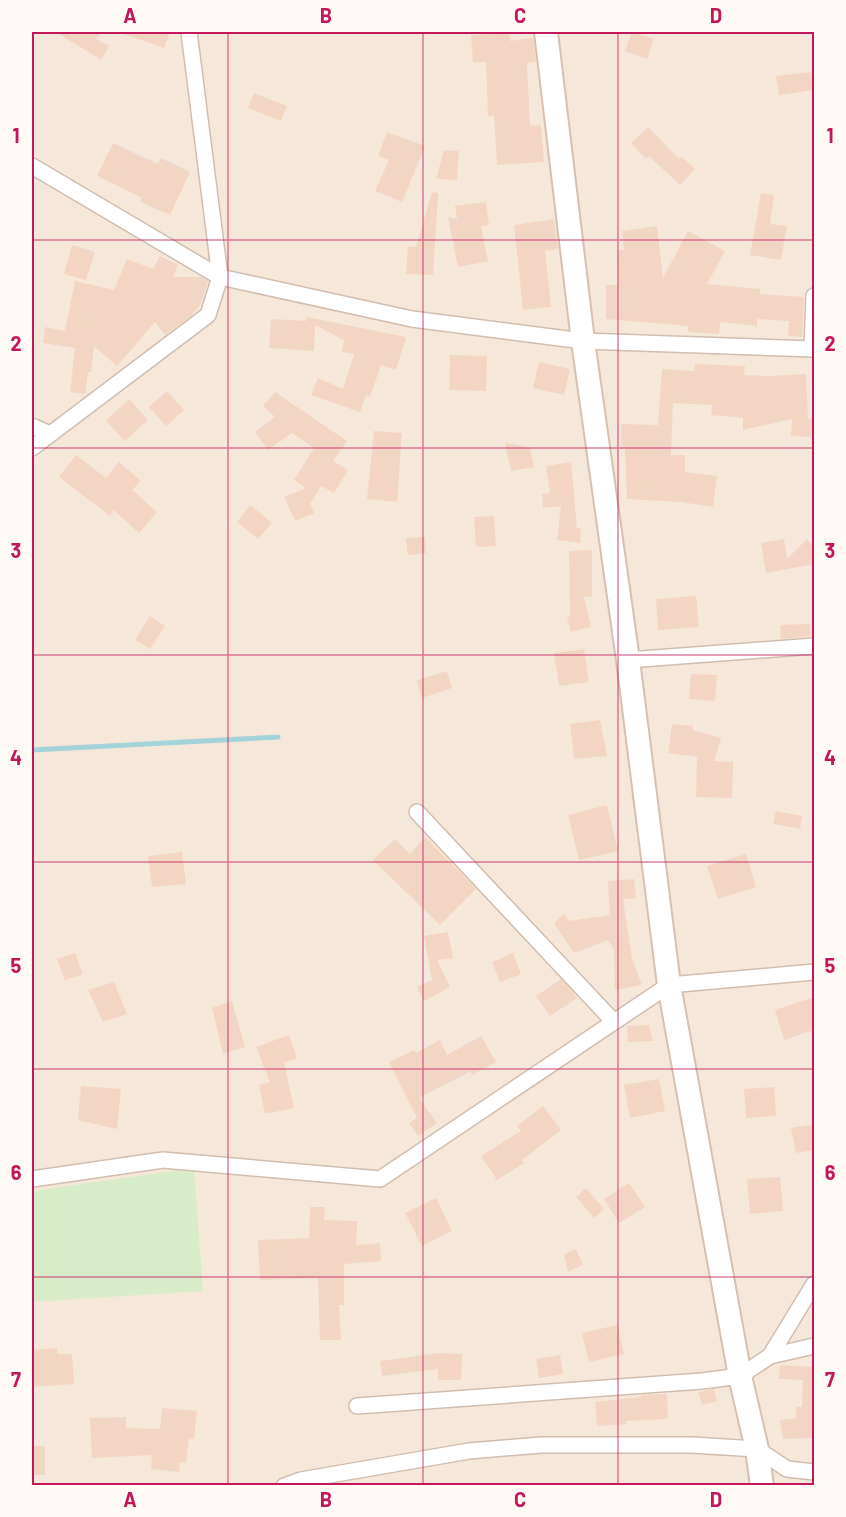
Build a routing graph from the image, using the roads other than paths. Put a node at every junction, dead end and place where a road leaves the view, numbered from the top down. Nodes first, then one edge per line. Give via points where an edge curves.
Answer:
1 (189, 32) edge
2 (546, 32) edge
3 (32, 166) edge
4 (220, 277) junction
5 (814, 296) edge
6 (583, 341) junction
7 (813, 349) edge
8 (32, 426) edge
9 (48, 433) junction
10 (32, 448) edge
11 (814, 646) edge
12 (628, 660) junction
13 (417, 812) dead end
14 (814, 972) edge
15 (669, 985) junction
16 (614, 1022) junction
17 (32, 1179) edge
18 (814, 1284) edge
19 (814, 1346) edge
20 (770, 1356) junction
21 (740, 1376) junction
22 (357, 1406) dead end
23 (757, 1449) junction
24 (814, 1472) edge
25 (284, 1485) edge
26 (762, 1485) edge

1 - 4 street
2 - 6 street
3 - 4 street
4 - 6 street via 412,319
4 - 9 street via 207,315
5 - 7 street
6 - 7 street
6 - 12 street
8 - 9 street
9 - 10 street
11 - 12 street
12 - 15 street
13 - 16 street
14 - 15 street
15 - 16 street
15 - 21 street
16 - 17 street via 380,1179 163,1160
18 - 20 street
19 - 20 street
20 - 21 street
21 - 22 street
21 - 23 street
23 - 24 street via 787,1469
23 - 25 street via 541,1445 469,1451
23 - 26 street

